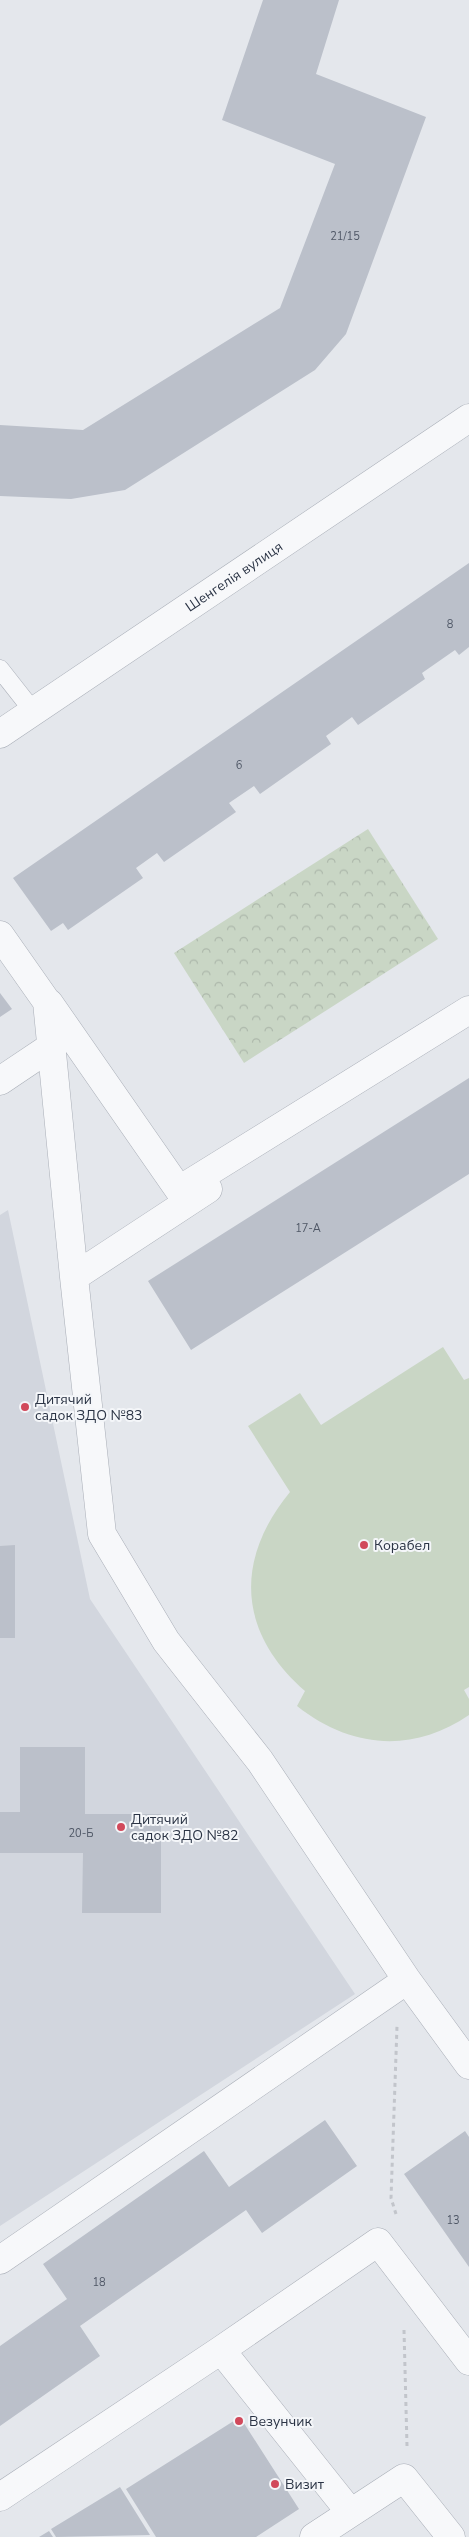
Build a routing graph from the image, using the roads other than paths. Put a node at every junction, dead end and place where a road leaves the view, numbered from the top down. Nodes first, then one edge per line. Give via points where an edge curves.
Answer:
1 (469, 418) edge
2 (0, 669) edge
3 (33, 711) junction
4 (0, 734) edge
5 (0, 935) edge
6 (48, 1002) junction
7 (469, 1010) edge
8 (469, 1018) edge
9 (52, 1046) junction
10 (0, 1081) edge
11 (74, 1277) junction
12 (407, 1980) junction
13 (469, 2065) edge
14 (0, 2260) edge
15 (221, 2350) junction
16 (469, 2361) edge
17 (0, 2497) edge
18 (350, 2512) junction
19 (314, 2537) edge
20 (451, 2537) edge

1 - 3 street, Шенгелія вулиця
2 - 3 lane
3 - 4 street, Шенгелія вулиця
5 - 6 street
6 - 7 street via 178,1190
6 - 9 street
8 - 11 street
9 - 10 street
9 - 11 street
11 - 12 street via 102,1534 166,1642 260,1761
12 - 13 street
12 - 14 street
15 - 16 street via 378,2242
15 - 17 street
15 - 18 street
18 - 19 street
18 - 20 street via 404,2478

